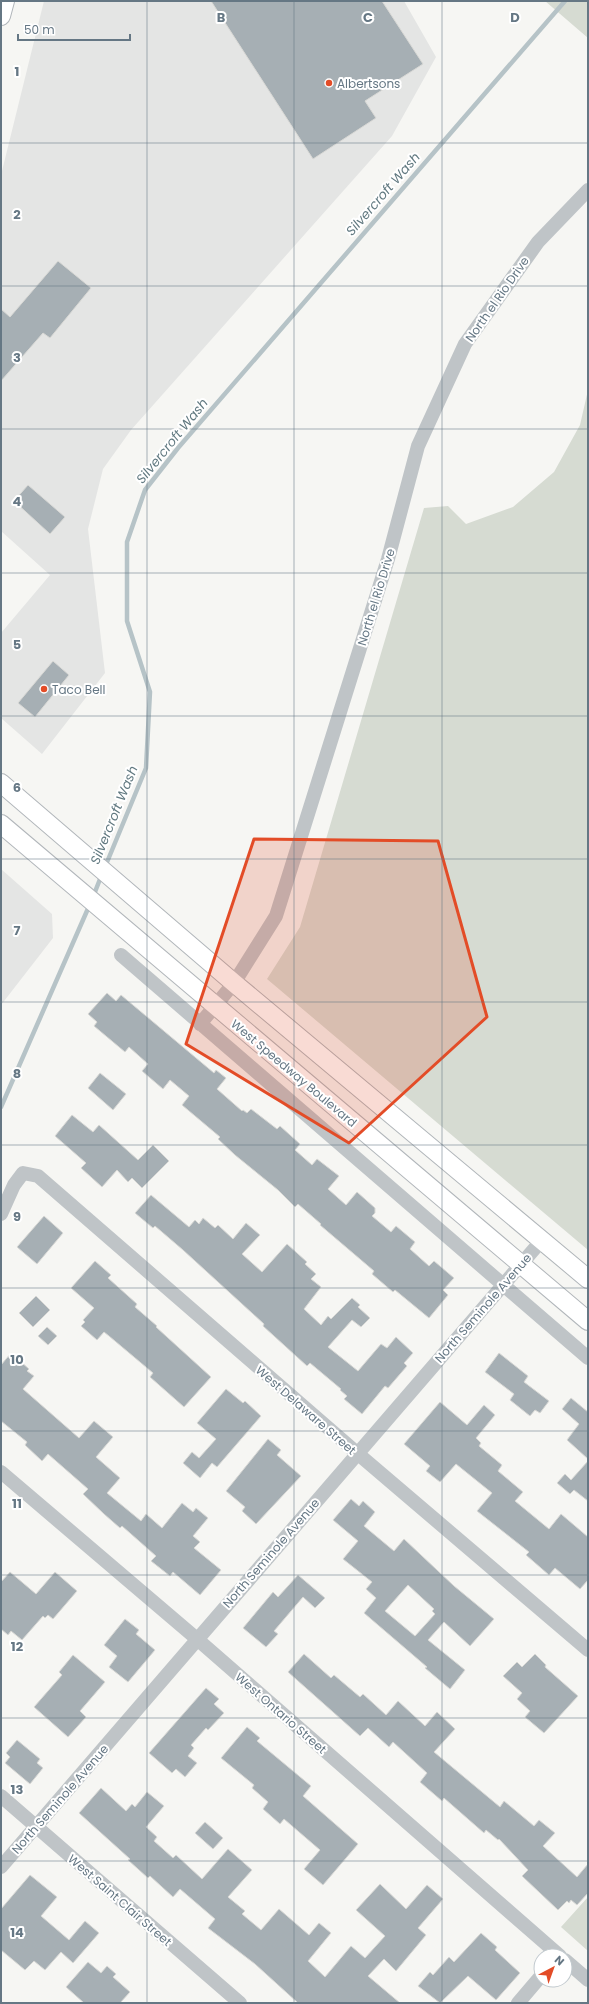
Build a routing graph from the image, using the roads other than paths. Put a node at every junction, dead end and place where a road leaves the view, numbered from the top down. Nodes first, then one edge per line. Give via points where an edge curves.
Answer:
1 (5, 1) edge
2 (1, 16) edge
3 (588, 190) edge
4 (2, 787) edge
5 (1, 824) edge
6 (121, 956) dead end
7 (234, 983) junction
8 (215, 1006) junction
9 (200, 1024) junction
10 (1, 1214) edge
11 (542, 1240) junction
12 (520, 1265) junction
13 (588, 1279) edge
14 (503, 1285) junction
15 (588, 1321) edge
16 (588, 1358) edge
17 (357, 1453) junction
18 (1, 1472) edge
19 (197, 1639) junction
20 (588, 1650) edge
21 (1, 1796) edge
22 (36, 1826) junction
23 (1, 1866) edge
24 (551, 1948) edge
25 (573, 1967) edge
26 (588, 1980) edge
27 (533, 1985) edge
28 (240, 2003) edge
29 (518, 2003) edge

1 - 2 main road
3 - 7 street, North el Rio Drive via 538,242 465,344 418,446 388,559 276,916
4 - 7 main road
5 - 8 main road, West Speedway Boulevard
6 - 9 street, West Speedway Boulevard
7 - 8 street, North el Rio Drive
7 - 11 main road
8 - 9 street, North el Rio Drive
8 - 12 main road, West Speedway Boulevard
9 - 14 street, West Speedway Boulevard
10 - 17 street, West Delaware Street via 14,1185 23,1173 38,1176
11 - 12 street, North Seminole Avenue
11 - 13 main road
12 - 14 street, North Seminole Avenue
12 - 15 main road, West Speedway Boulevard
14 - 16 street, West Speedway Boulevard
14 - 17 street, North Seminole Avenue
17 - 19 street, North Seminole Avenue
17 - 20 street, West Delaware Street
18 - 19 street, West Ontario Street
19 - 22 street, North Seminole Avenue
19 - 24 street, West Ontario Street
21 - 22 street, West Saint Clair Street
22 - 23 street, North Seminole Avenue
22 - 28 street, West Saint Clair Street
25 - 26 street, West Ontario Street
27 - 29 street

